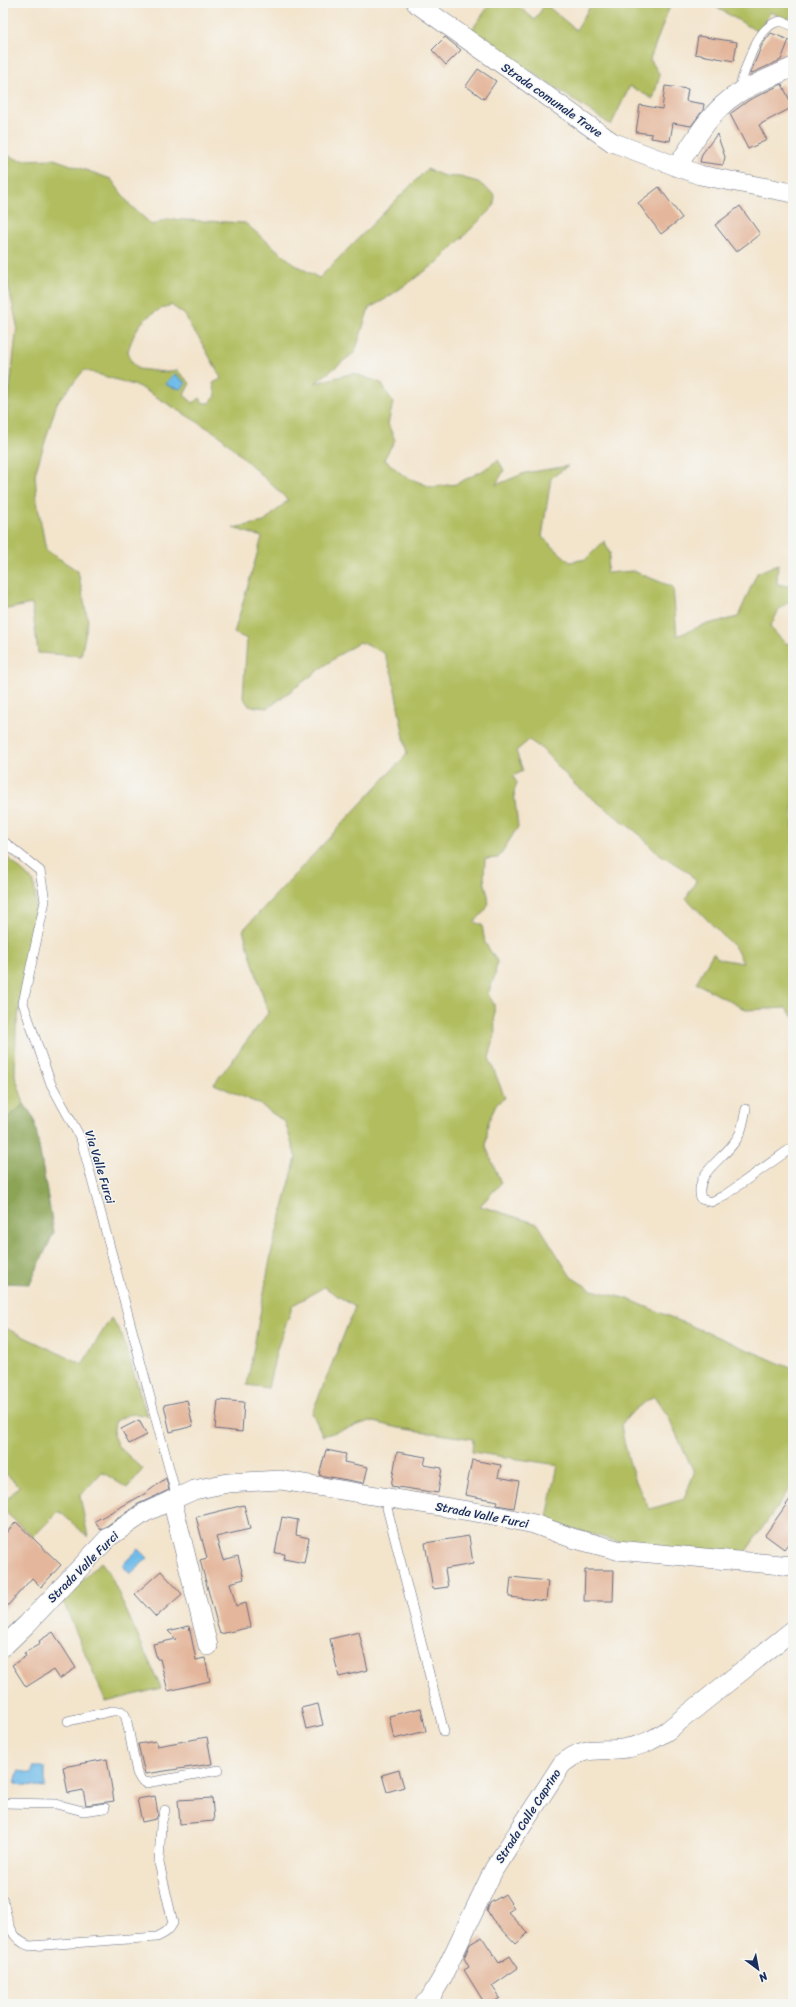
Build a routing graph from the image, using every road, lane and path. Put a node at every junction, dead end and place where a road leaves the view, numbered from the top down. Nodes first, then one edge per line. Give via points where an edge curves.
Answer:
1 (416, 3) edge
2 (793, 26) edge
3 (793, 67) edge
4 (738, 93) junction
5 (677, 167) junction
6 (793, 193) edge
7 (3, 841) edge
8 (746, 1109) dead end
9 (793, 1147) edge
10 (389, 1498) junction
11 (174, 1499) junction
12 (793, 1566) edge
13 (793, 1630) edge
14 (208, 1646) dead end
15 (3, 1647) edge
16 (68, 1721) dead end
17 (444, 1732) dead end
18 (219, 1770) dead end
19 (3, 1803) edge
20 (105, 1808) dead end
21 (165, 1810) dead end
22 (3, 1900) edge
23 (424, 2004) edge

1 - 5 street, Strada comunale Trave via 612,142
2 - 4 lane via 781,21 769,25 756,44
3 - 4 street
4 - 5 street via 712,116
5 - 6 street, Strada comunale Trave via 700,175
7 - 11 lane, Via Valle Furci via 40,871 45,901 23,1003 51,1084 81,1139
8 - 9 lane via 740,1133 702,1178 698,1189 701,1199 711,1202 725,1195
10 - 11 street, Strada Valle Furci via 280,1480 228,1483 194,1490
10 - 12 street, Strada Valle Furci via 534,1524 572,1538 617,1550
10 - 17 lane via 387,1508
11 - 14 street
11 - 15 street, Strada Valle Furci via 144,1513 109,1537 28,1624
13 - 23 street, Strada Colle Caprino via 647,1743 627,1748 584,1750 562,1764 494,1869 442,1978
16 - 18 lane via 120,1711 125,1715 127,1722 137,1773 146,1783
19 - 20 lane via 56,1804 83,1811
21 - 22 lane via 161,1825 159,1863 173,1923 164,1934 157,1937 30,1946 17,1940 14,1935

